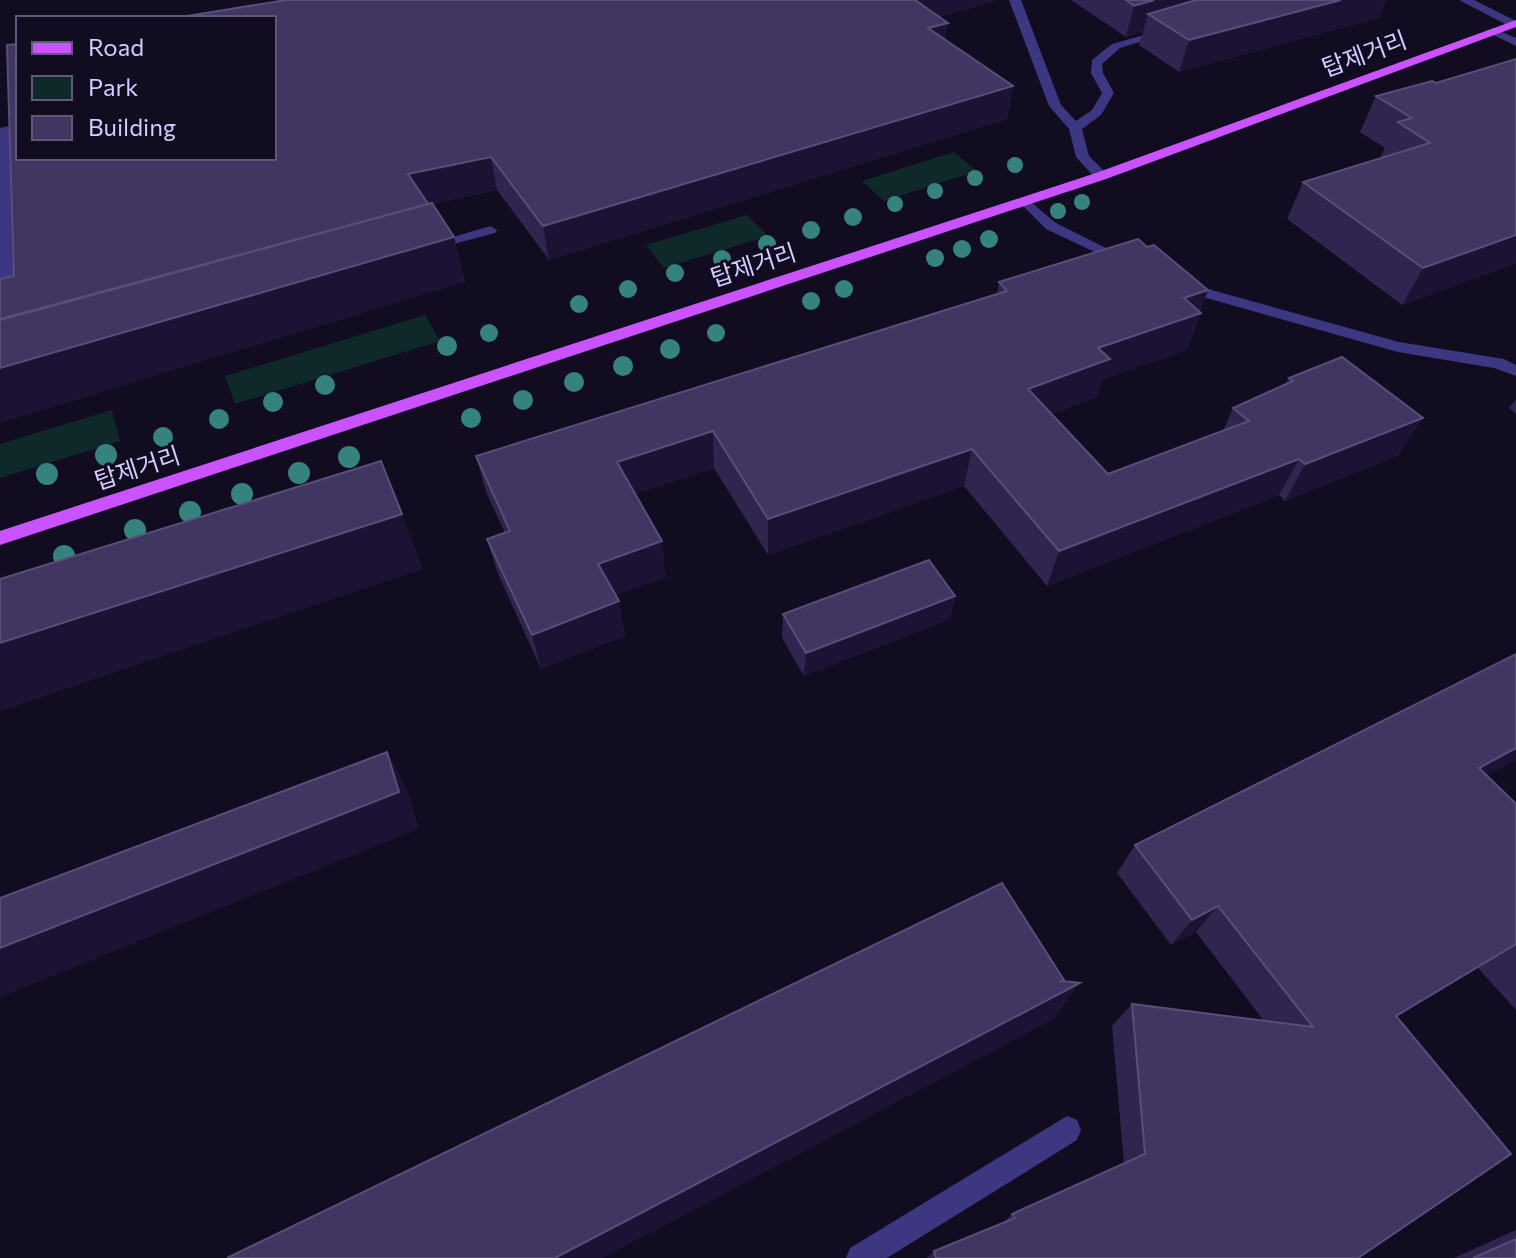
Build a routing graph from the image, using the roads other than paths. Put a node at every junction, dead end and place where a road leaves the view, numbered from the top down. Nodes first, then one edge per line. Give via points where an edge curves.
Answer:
1 (1015, 0) edge
2 (1465, 0) edge
3 (1514, 23) edge
4 (1175, 29) edge
5 (1493, 31) junction
6 (1516, 42) edge
7 (16, 128) edge
8 (1075, 128) junction
9 (1101, 176) junction
10 (1026, 202) junction
11 (490, 230) dead end
12 (415, 251) edge
13 (1142, 269) edge
14 (1169, 281) edge
15 (7, 321) edge
16 (1516, 371) edge
17 (0, 538) edge
18 (1067, 1130) dead end
19 (860, 1258) edge

1 - 8 street via 1055,106
2 - 3 street
3 - 5 main road, 탑제거리
4 - 8 street via 1116,46 1096,63 1108,93 1097,112
5 - 6 street
5 - 9 main road, 탑제거리
7 - 15 street via 3,131
8 - 9 street via 1083,157
9 - 10 main road, 탑제거리
10 - 13 street via 1051,226
10 - 17 main road, 탑제거리
11 - 12 street
14 - 16 street via 1398,347 1498,363
18 - 19 street

